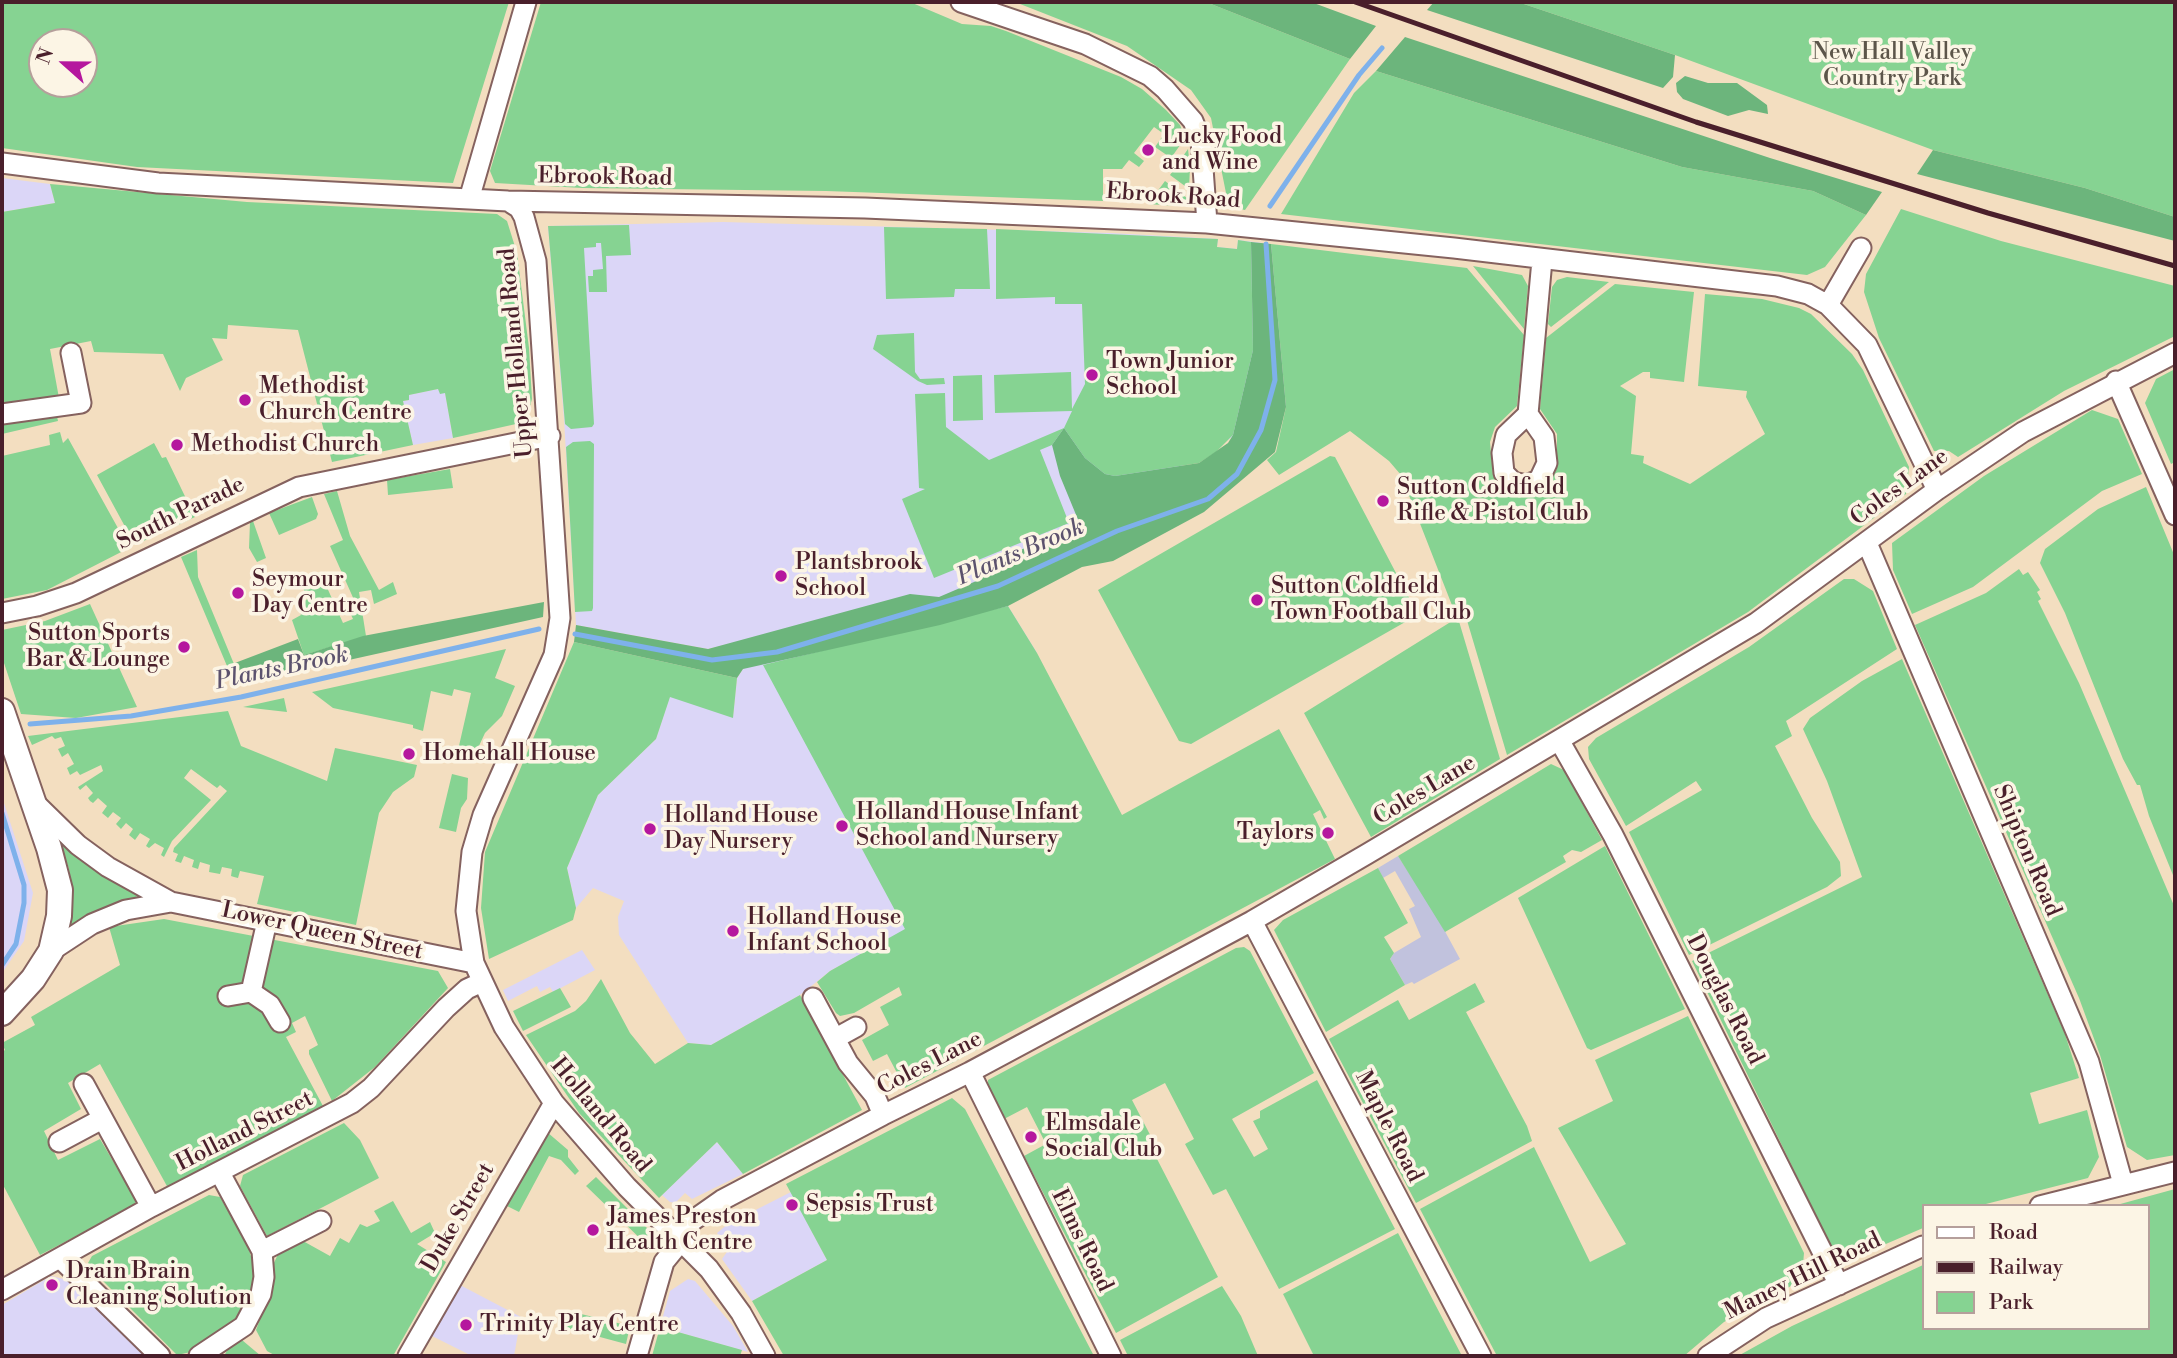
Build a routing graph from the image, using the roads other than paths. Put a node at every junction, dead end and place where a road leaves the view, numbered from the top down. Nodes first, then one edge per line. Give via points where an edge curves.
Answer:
1 (526, 2) edge
2 (961, 2) edge
3 (2, 163) edge
4 (470, 196) junction
5 (508, 201) junction
6 (1207, 223) junction
7 (1861, 248) dead end
8 (1542, 260) junction
9 (1828, 305) junction
10 (71, 353) dead end
11 (2175, 353) edge
12 (2116, 381) junction
13 (2, 414) edge
14 (1528, 414) dead end
15 (550, 436) junction
16 (1937, 490) junction
17 (2175, 515) edge
18 (1867, 543) junction
19 (2, 613) edge
20 (2, 711) edge
21 (1559, 740) junction
22 (33, 801) junction
23 (468, 873) joint
24 (171, 902) junction
25 (267, 921) junction
26 (1252, 921) junction
27 (51, 951) junction
28 (474, 963) junction
29 (482, 982) junction
30 (251, 992) junction
31 (228, 996) dead end
32 (813, 998) dead end
33 (2, 1013) edge
34 (280, 1022) dead end
35 (856, 1027) dead end
36 (836, 1038) junction
37 (970, 1072) junction
38 (84, 1084) dead end
39 (554, 1103) junction
40 (883, 1115) junction
41 (102, 1119) junction
42 (59, 1142) dead end
43 (2175, 1172) edge
44 (220, 1173) junction
45 (2123, 1184) junction
46 (2048, 1204) edge
47 (151, 1207) junction
48 (320, 1221) dead end
49 (679, 1236) junction
50 (1922, 1246) edge
51 (262, 1251) junction
52 (60, 1258) junction
53 (1839, 1285) junction
54 (2, 1290) edge
55 (160, 1356) edge
56 (199, 1356) edge
57 (408, 1356) edge
58 (637, 1356) edge
59 (765, 1356) edge
60 (1111, 1356) edge
61 (1481, 1356) edge
62 (1707, 1356) edge

1 - 4 street
2 - 6 street via 1085,44 1157,83 1182,105 1201,141
3 - 4 street via 158,183
4 - 5 street
5 - 6 street, Ebrook Road via 928,210
5 - 15 street, Upper Holland Road via 524,216 536,261
6 - 8 street, Ebrook Road
7 - 9 street
8 - 9 street, Ebrook Road via 1777,286
8 - 14 street
9 - 16 street, Ebrook Road via 1867,345
10 - 13 street via 81,403
11 - 12 street, Coles Lane
12 - 16 street, Coles Lane via 2023,432
12 - 17 street
15 - 19 street, South Parade via 299,486 76,593
15 - 23 street, Upper Holland Road via 559,630 554,655 478,829
16 - 18 street, Coles Lane
18 - 21 street, Coles Lane via 1756,623
18 - 45 street, Shipton Road via 2090,1062
20 - 22 main road, Lower Queen Street
21 - 26 street, Coles Lane
21 - 53 street, Douglas Road via 1613,835
22 - 24 street, Lower Queen Street via 108,867
22 - 27 main road, Lower Queen Street via 60,890
23 - 28 street, Holland Road via 466,911
24 - 25 street, Lower Queen Street
24 - 27 street, Lower Queen Street via 114,915
25 - 28 street, Lower Queen Street
25 - 30 street
26 - 37 street, Coles Lane
26 - 61 street, Maple Road
27 - 33 main road
28 - 29 street, Holland Road
29 - 39 street, Holland Road via 504,1027
29 - 44 street, Holland Street via 446,1008 352,1103
30 - 31 street
30 - 34 street via 270,1005
32 - 36 street
35 - 36 street
36 - 40 street
37 - 40 street, Coles Lane
37 - 60 street, Elms Road
38 - 41 street
39 - 49 street, Holland Road via 627,1187
39 - 57 street, Duke Street
40 - 49 street, Coles Lane via 722,1200
41 - 42 street
41 - 47 street
43 - 45 street
44 - 47 street, Holland Street
44 - 51 street
45 - 46 street
47 - 52 street, Holland Street
48 - 51 street
49 - 58 street, Coles Lane via 664,1262
49 - 59 street, Holland Road via 726,1290
50 - 53 street, Maney Hill Road
51 - 56 street via 261,1294 244,1326
52 - 54 street, Holland Street
52 - 55 street
53 - 62 street, Maney Hill Road via 1766,1318

